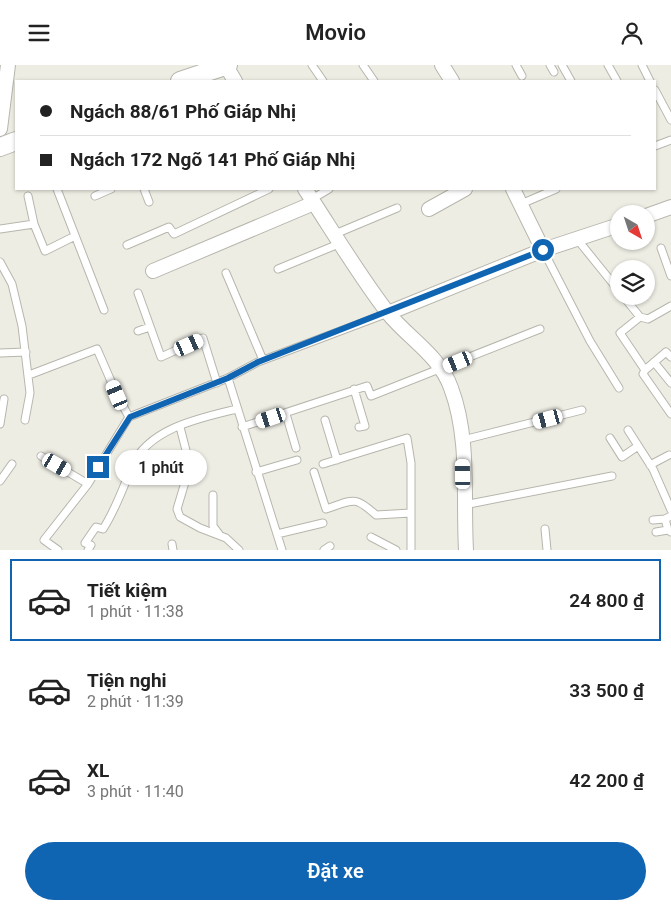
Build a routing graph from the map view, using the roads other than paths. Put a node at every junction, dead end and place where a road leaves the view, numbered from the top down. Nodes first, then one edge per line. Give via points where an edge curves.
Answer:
1 (227, 65) edge
2 (312, 65) edge
3 (363, 65) edge
4 (442, 65) edge
5 (516, 65) edge
6 (550, 65) edge
7 (562, 65) edge
8 (608, 65) edge
9 (642, 65) edge
10 (554, 72) dead end
11 (5, 73) edge
12 (522, 75) dead end
13 (183, 80) edge
14 (234, 80) edge
15 (321, 80) edge
16 (373, 80) edge
17 (451, 80) edge
18 (570, 80) edge
19 (616, 80) edge
20 (650, 80) edge
21 (656, 92) edge
22 (671, 120) edge
23 (0, 129) edge
24 (671, 140) edge
25 (15, 141) edge
26 (656, 146) edge
27 (0, 147) edge
28 (57, 190) edge
29 (109, 190) edge
30 (144, 190) edge
31 (267, 190) edge
32 (327, 190) edge
33 (463, 190) edge
34 (514, 190) edge
35 (554, 190) edge
36 (28, 196) dead end
37 (94, 196) dead end
38 (310, 197) edge
39 (150, 202) dead end
40 (521, 204) junction
41 (671, 207) edge
42 (397, 208) dead end
43 (429, 209) dead end
44 (655, 213) edge
45 (34, 224) junction
46 (610, 228) edge
47 (0, 229) edge
48 (76, 236) junction
49 (338, 238) junction
50 (577, 239) junction
51 (127, 245) dead end
52 (661, 248) dead end
53 (543, 250) junction
54 (0, 262) edge
55 (278, 269) dead end
56 (154, 271) dead end
57 (226, 273) dead end
58 (671, 276) edge
59 (610, 280) edge
60 (138, 293) dead end
61 (630, 305) edge
62 (671, 306) edge
63 (104, 310) dead end
64 (388, 313) junction
65 (640, 317) junction
66 (150, 327) junction
67 (540, 329) dead end
68 (138, 331) dead end
69 (26, 352) junction
70 (0, 353) edge
71 (671, 357) edge
72 (263, 361) junction
73 (654, 362) junction
74 (442, 369) junction
75 (645, 370) junction
76 (29, 375) junction
77 (228, 378) junction
78 (217, 383) junction
79 (671, 383) edge
80 (619, 388) dead end
81 (354, 389) junction
82 (4, 399) dead end
83 (237, 409) junction
84 (1, 410) edge
85 (582, 410) dead end
86 (286, 414) junction
87 (671, 414) edge
88 (130, 417) junction
89 (25, 420) dead end
90 (325, 421) dead end
91 (0, 424) edge
92 (180, 427) junction
93 (242, 427) junction
94 (359, 427) dead end
95 (628, 430) dead end
96 (610, 438) dead end
97 (464, 440) junction
98 (638, 446) junction
99 (296, 448) dead end
100 (668, 455) dead end
101 (41, 456) dead end
102 (298, 460) dead end
103 (337, 460) junction
104 (12, 464) dead end
105 (323, 464) dead end
106 (650, 465) junction
107 (0, 468) edge
108 (8, 471) junction
109 (256, 472) junction
110 (314, 473) dead end
111 (612, 476) dead end
112 (0, 481) edge
113 (88, 484) junction
114 (213, 495) dead end
115 (464, 505) junction
116 (671, 509) edge
117 (411, 513) junction
118 (668, 518) edge
119 (654, 520) dead end
120 (323, 523) dead end
121 (545, 529) dead end
122 (669, 531) edge
123 (656, 532) dead end
124 (277, 535) junction
125 (371, 537) dead end
126 (226, 538) junction
127 (58, 550) edge
128 (88, 550) edge
129 (239, 550) edge
130 (282, 550) edge
131 (396, 550) edge
132 (411, 550) edge
133 (466, 550) edge
134 (547, 550) edge

1 - 13 street
1 - 14 street
2 - 15 lane
3 - 16 lane
4 - 17 street
5 - 12 lane
6 - 10 lane
7 - 18 lane
8 - 19 lane
9 - 20 lane
11 - 23 street
21 - 22 lane
24 - 26 lane
25 - 27 street
28 - 48 lane
29 - 37 lane
30 - 39 lane
31 - 51 lane via 174,234 169,227
32 - 38 lane
33 - 43 street
34 - 40 street
35 - 40 lane
36 - 45 lane
38 - 49 street
38 - 56 street
40 - 53 street
41 - 44 street
42 - 49 lane
45 - 47 lane
45 - 48 lane via 45,251
46 - 50 street
48 - 63 lane
49 - 55 lane
49 - 64 street
50 - 53 street
50 - 59 lane
52 - 58 lane
53 - 64 street
53 - 80 lane via 590,341
54 - 69 lane via 12,284
57 - 72 lane
60 - 66 lane
61 - 65 lane
62 - 65 lane via 656,317
64 - 72 lane
64 - 74 street
65 - 75 lane via 620,333
66 - 68 lane
66 - 78 lane via 161,357 204,335
67 - 74 lane
69 - 70 lane
69 - 76 lane
71 - 73 lane via 666,352
72 - 77 lane
73 - 75 lane
73 - 79 lane
74 - 81 lane via 371,396 367,386
74 - 97 street via 459,412
75 - 87 lane via 644,374
76 - 88 lane via 97,349
76 - 89 lane via 30,393
77 - 78 lane
77 - 83 lane
78 - 88 lane
81 - 86 lane via 340,397
81 - 94 lane via 365,425
82 - 84 lane
83 - 92 lane
83 - 93 lane
84 - 91 lane
85 - 97 lane
86 - 93 lane
86 - 99 lane
88 - 113 lane
90 - 103 lane
92 - 126 lane via 186,464 186,479 177,509 180,517
92 - 128 lane via 145,446 133,465 117,509 103,529 96,527 86,543 91,545
93 - 109 lane
95 - 98 lane
96 - 98 lane via 622,457
97 - 115 street
98 - 106 lane
100 - 106 lane
101 - 113 lane
102 - 109 lane
103 - 105 lane
103 - 117 lane via 408,438
104 - 108 lane
106 - 116 lane
107 - 108 lane
108 - 112 lane
109 - 124 lane
110 - 117 lane via 326,509 354,500 376,515
111 - 115 lane
113 - 127 lane via 44,540
114 - 126 lane via 213,528
115 - 133 street
117 - 132 lane
118 - 119 lane
118 - 122 lane
120 - 124 lane
121 - 134 lane
122 - 123 lane
124 - 130 lane
125 - 131 lane
126 - 129 lane

